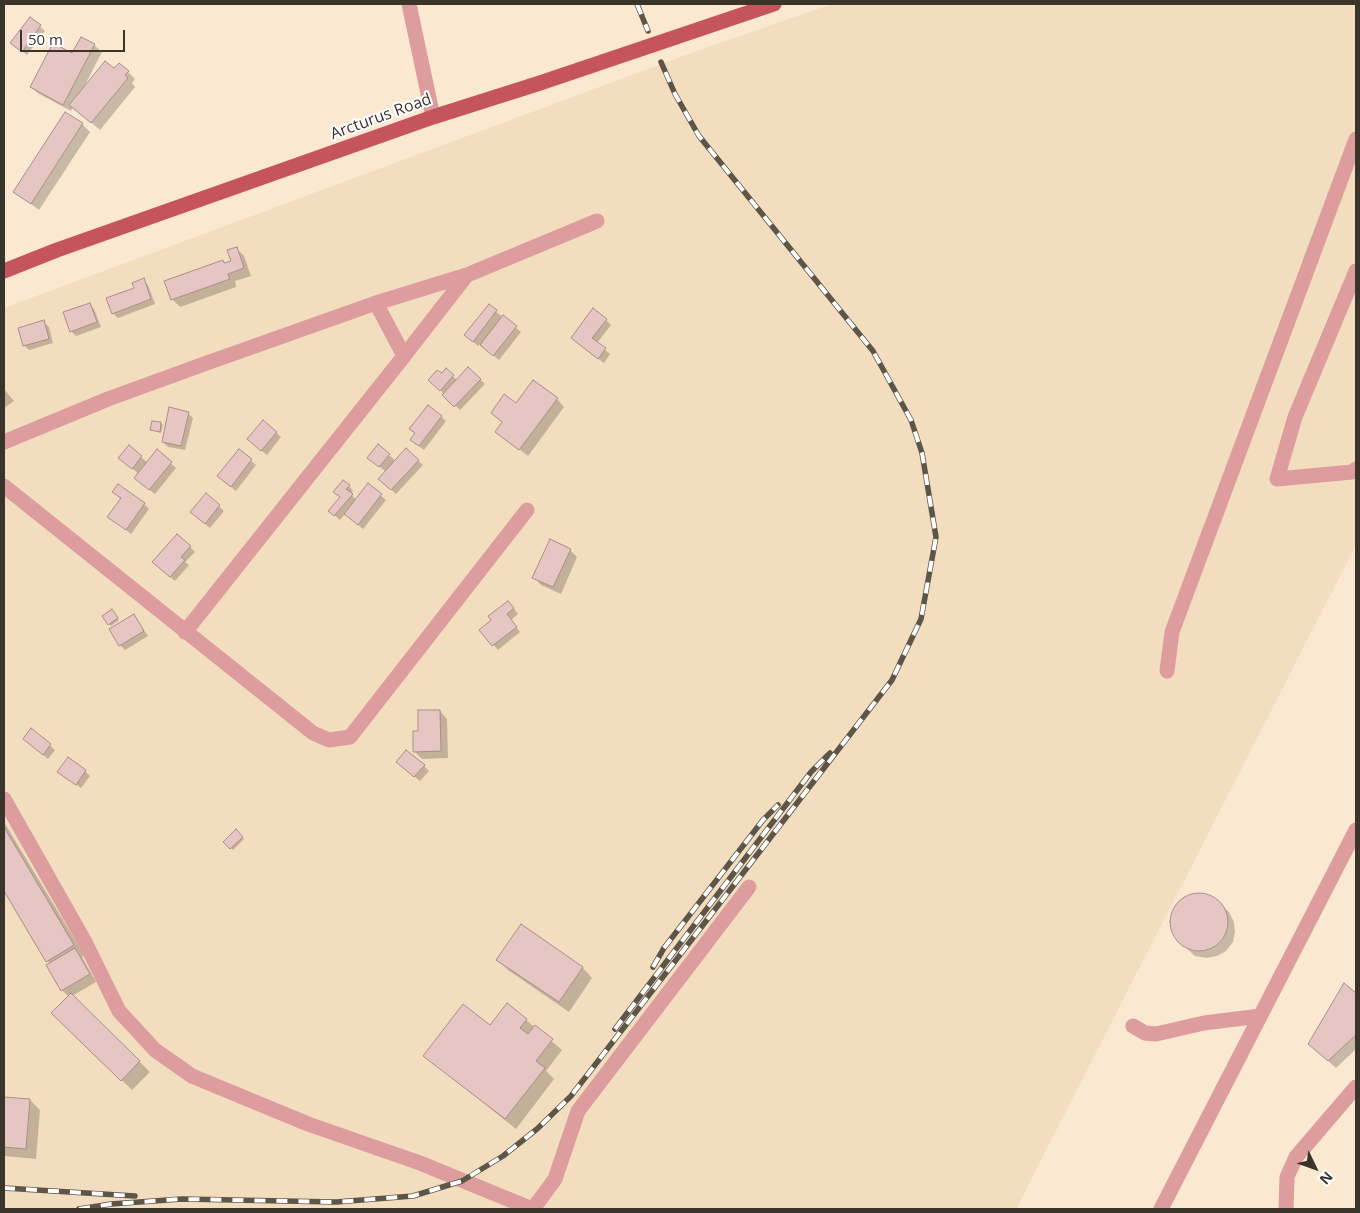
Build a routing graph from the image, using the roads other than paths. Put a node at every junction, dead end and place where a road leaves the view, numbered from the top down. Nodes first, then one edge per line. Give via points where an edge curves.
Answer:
1 (409, 4) edge
2 (774, 4) edge
3 (433, 117) junction
4 (1356, 139) edge
5 (597, 221) dead end
6 (4, 271) edge
7 (1356, 272) edge
8 (467, 275) junction
9 (376, 303) junction
10 (404, 356) junction
11 (4, 442) edge
12 (1356, 469) edge
13 (4, 486) edge
14 (527, 510) dead end
15 (185, 632) junction
16 (1167, 671) dead end
17 (4, 799) edge
18 (1356, 830) edge
19 (749, 888) dead end
20 (1260, 1016) junction
21 (1133, 1026) dead end
22 (1356, 1087) edge
23 (532, 1209) edge
24 (1161, 1209) edge
25 (1286, 1209) edge

1 - 3 street
2 - 3 main road, Arcturus Road
3 - 6 main road, Arcturus Road
4 - 16 street via 1172,632
5 - 8 street
7 - 12 street via 1296,417 1277,480
8 - 9 street
8 - 10 street
9 - 10 street
9 - 11 street via 108,399
10 - 15 street
13 - 15 street
14 - 15 street via 350,736 329,740 313,733
17 - 23 street via 86,942 119,1011 155,1050 201,1079 308,1124 420,1163
18 - 20 street
19 - 23 street via 578,1111 555,1179
20 - 21 street via 1204,1023 1156,1034 1145,1033
20 - 24 street
22 - 25 street via 1296,1157 1286,1177

